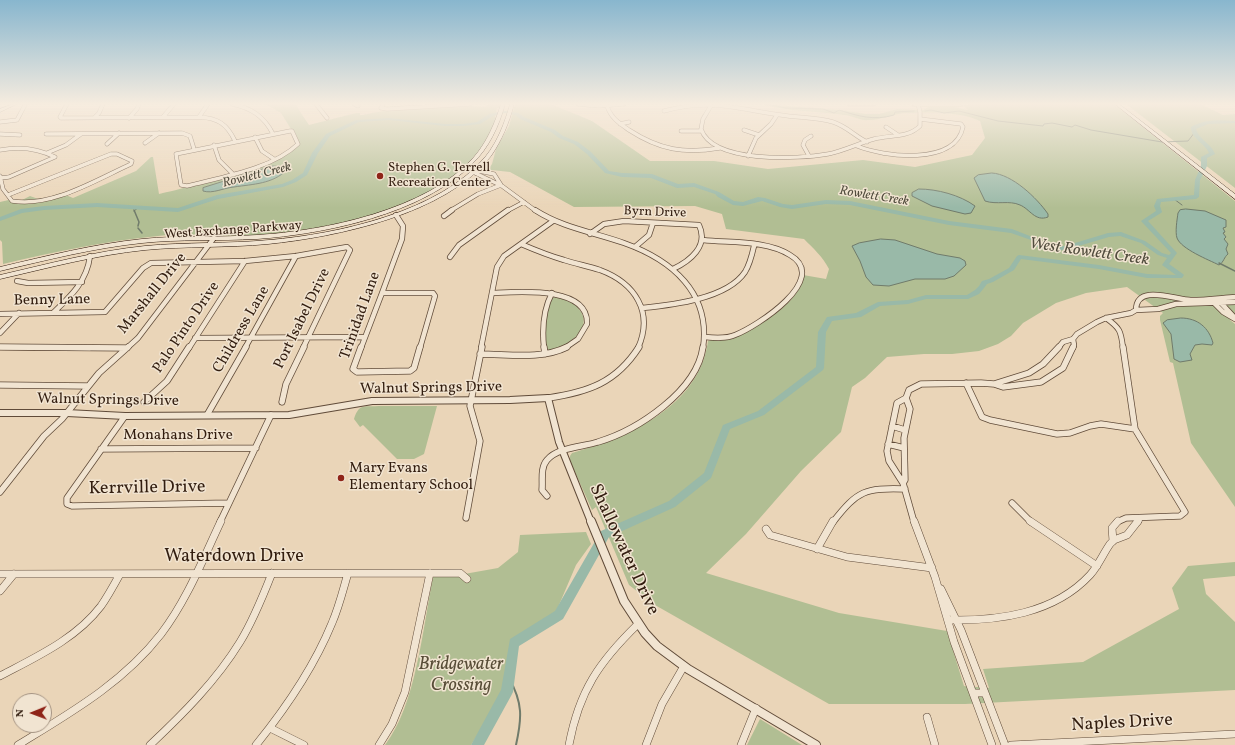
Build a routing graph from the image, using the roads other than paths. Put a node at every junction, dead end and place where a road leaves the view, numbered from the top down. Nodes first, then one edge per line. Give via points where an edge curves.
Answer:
1 (75, 139) edge
2 (113, 139) edge
3 (151, 139) edge
4 (191, 139) edge
5 (246, 139) edge
6 (256, 139) edge
7 (295, 139) edge
8 (488, 139) edge
9 (499, 139) edge
10 (642, 139) edge
11 (708, 139) edge
12 (756, 139) edge
13 (806, 139) edge
14 (861, 139) edge
15 (881, 139) edge
16 (959, 139) edge
17 (1165, 139) edge
18 (235, 141) joint
19 (867, 142) junction
20 (145, 143) dead end
21 (107, 144) dead end
22 (214, 145) junction
23 (857, 146) junction
24 (720, 148) junction
25 (194, 149) junction
26 (0, 150) edge
27 (47, 153) junction
28 (748, 156) junction
29 (809, 156) junction
30 (274, 159) junction
31 (464, 169) junction
32 (473, 172) junction
33 (233, 174) junction
34 (0, 177) edge
35 (1216, 179) junction
36 (501, 185) junction
37 (1235, 192) edge
38 (8, 195) junction
39 (1235, 197) edge
40 (524, 202) junction
41 (390, 209) junction
42 (396, 215) junction
43 (444, 216) dead end
44 (553, 221) junction
45 (653, 222) junction
46 (590, 234) junction
47 (214, 238) junction
48 (703, 240) junction
49 (127, 243) junction
50 (521, 244) junction
51 (209, 245) junction
52 (754, 246) junction
53 (636, 247) junction
54 (90, 256) junction
55 (296, 256) junction
56 (450, 258) dead end
57 (195, 262) junction
58 (245, 262) junction
59 (0, 269) edge
60 (673, 269) junction
61 (0, 277) edge
62 (17, 281) dead end
63 (82, 282) junction
64 (381, 293) junction
65 (492, 293) junction
66 (552, 293) junction
67 (1235, 298) edge
68 (697, 299) junction
69 (1137, 301) junction
70 (1215, 301) junction
71 (1235, 302) edge
72 (1221, 303) junction
73 (642, 308) junction
74 (1136, 310) junction
75 (1150, 310) junction
76 (54, 312) junction
77 (18, 313) junction
78 (0, 314) edge
79 (1106, 318) junction
80 (1235, 319) edge
81 (0, 333) edge
82 (308, 337) junction
83 (365, 337) junction
84 (705, 337) junction
85 (195, 338) junction
86 (251, 338) junction
87 (1073, 339) junction
88 (0, 347) edge
89 (127, 348) junction
90 (480, 354) junction
91 (545, 354) junction
92 (966, 383) junction
93 (994, 384) junction
94 (0, 385) edge
95 (88, 386) junction
96 (548, 398) junction
97 (906, 398) junction
98 (471, 400) junction
99 (144, 402) dead end
100 (282, 402) dead end
101 (0, 413) edge
102 (67, 413) junction
103 (207, 415) junction
104 (271, 415) junction
105 (125, 416) junction
106 (892, 426) junction
107 (1135, 429) junction
108 (905, 430) junction
109 (888, 444) junction
110 (256, 448) junction
111 (904, 448) junction
112 (102, 449) junction
113 (562, 452) junction
114 (904, 486) junction
115 (0, 492) edge
116 (547, 496) dead end
117 (229, 503) junction
118 (1012, 503) dead end
119 (466, 518) dead end
120 (1140, 518) junction
121 (766, 529) dead end
122 (1113, 541) junction
123 (817, 549) junction
124 (1097, 566) junction
125 (932, 568) junction
126 (272, 573) junction
127 (348, 573) junction
128 (430, 573) junction
129 (0, 574) edge
130 (14, 574) junction
131 (120, 574) junction
132 (196, 574) junction
133 (935, 577) junction
134 (467, 578) dead end
135 (0, 591) edge
136 (948, 620) junction
137 (957, 620) junction
138 (638, 624) junction
139 (684, 666) junction
140 (0, 676) edge
141 (973, 693) junction
142 (985, 693) junction
143 (756, 708) junction
144 (927, 717) dead end
145 (270, 728) junction
146 (1235, 734) edge
147 (18, 745) edge
148 (150, 745) edge
149 (256, 745) edge
150 (304, 745) edge
151 (379, 745) edge
152 (568, 745) edge
153 (646, 745) edge
154 (741, 745) edge
155 (816, 745) edge
156 (935, 745) edge
157 (992, 745) edge
158 (1004, 745) edge
159 (1011, 745) edge

1 - 27 street
2 - 21 street
3 - 20 street
4 - 25 street
5 - 18 street
6 - 30 street via 262,152
7 - 30 street via 296,146 292,151
8 - 31 main road, West Exchange Parkway via 479,154
9 - 32 main road, West Exchange Parkway
10 - 24 street via 666,149 691,151
11 - 24 street
12 - 28 street
13 - 29 street via 802,143
14 - 19 street
15 - 19 street
16 - 23 street via 948,147 898,156
17 - 35 main road
18 - 22 street
19 - 23 street
22 - 25 street
22 - 33 street via 219,160
23 - 29 street
24 - 28 street
25 - 33 street via 175,155 180,185
26 - 27 street via 24,147
27 - 34 street via 55,158
28 - 29 street
30 - 33 street
31 - 32 main road
31 - 41 main road, West Exchange Parkway via 433,191
32 - 36 street
32 - 36 street via 494,174
32 - 42 main road, West Exchange Parkway via 437,196
34 - 38 street via 3,189
35 - 37 main road
35 - 39 main road
36 - 40 street
36 - 43 street via 479,192
38 - 38 street via 113,153 132,162 39,202 15,202
40 - 44 street
40 - 56 street via 514,206 459,245
41 - 42 main road
41 - 47 main road, West Exchange Parkway via 354,221 307,231 258,237
42 - 51 main road, West Exchange Parkway via 306,238
42 - 64 street, Trinidad Lane via 403,226 403,234
44 - 46 street
44 - 50 street
45 - 46 street, Byrn Drive via 613,222 604,224
45 - 48 street, Byrn Drive via 699,225
45 - 53 street via 649,235
46 - 53 street
47 - 49 main road, West Exchange Parkway
47 - 51 street, Marshall Drive
48 - 52 street
48 - 60 street via 687,263
49 - 54 main road via 100,248 93,251
49 - 59 main road, West Exchange Parkway via 72,252
50 - 65 street via 499,262
50 - 73 street, Walnut Springs Drive via 608,274 635,294
51 - 54 main road, West Exchange Parkway via 156,247
51 - 57 street, Marshall Drive
52 - 68 street via 741,278 716,294
52 - 84 street via 782,251 798,261 801,275 796,291 782,306 739,334
53 - 60 street
54 - 61 main road, West Exchange Parkway
54 - 63 street via 90,265
55 - 58 street
55 - 82 street, Port Isabel Drive via 344,247 350,250
55 - 86 street, Childress Lane
57 - 58 street
57 - 76 street, Benny Lane via 148,264 104,312
57 - 89 street, Marshall Drive via 138,338
58 - 85 street, Palo Pinto Drive
60 - 68 street via 686,282
62 - 63 street
63 - 76 street
64 - 83 street, Trinidad Lane
64 - 83 street, Trinidad Lane via 428,292 435,296 414,368 406,372 355,372 354,367
65 - 66 street
65 - 90 street
66 - 91 street via 546,305 542,342
66 - 91 street via 566,296 577,304 583,309 587,322 584,331 574,342
67 - 70 street
68 - 73 street
68 - 84 street via 703,314
69 - 70 street via 1152,294 1186,300
69 - 74 street
69 - 75 street
70 - 72 street
70 - 75 street via 1176,304
70 - 80 street via 1223,312
71 - 72 street
72 - 80 street
73 - 96 street, Walnut Springs Drive via 644,330 632,359 612,377 594,387
74 - 75 street
74 - 79 street
76 - 77 street, Benny Lane
77 - 78 street, Benny Lane
77 - 81 street
79 - 87 street via 1077,334
79 - 107 street via 1121,332
82 - 83 street
82 - 86 street
82 - 100 street, Port Isabel Drive via 286,384
84 - 113 street via 702,354 686,384 666,405 621,434
85 - 86 street
85 - 99 street, Palo Pinto Drive via 167,381
86 - 103 street, Childress Lane
87 - 93 street via 1064,342 1043,364 1028,373
87 - 93 street via 1074,345 1062,368 1052,376 1041,382 1023,385 1003,387
88 - 89 street
89 - 95 street, Marshall Drive via 98,373
90 - 91 street
90 - 98 street
92 - 93 street
92 - 97 street via 921,384 909,390
92 - 107 street via 982,417 998,422 1054,434 1076,432 1100,424
94 - 95 street
95 - 102 street, Marshall Drive
96 - 98 street, Walnut Springs Drive
96 - 113 street, Shallowater Drive via 550,417
97 - 106 street via 897,403
97 - 108 street via 910,409
98 - 104 street, Walnut Springs Drive via 372,401 289,415
98 - 119 street via 471,412 480,441
101 - 102 street, Walnut Springs Drive
102 - 105 street, Walnut Springs Drive
102 - 115 street, Marshall Drive via 44,436
103 - 104 street, Walnut Springs Drive
103 - 105 street, Walnut Springs Drive
104 - 110 street
105 - 112 street
106 - 108 street
106 - 109 street
107 - 120 street via 1185,512 1180,516
108 - 111 street
109 - 111 street
109 - 114 street via 889,461
110 - 112 street, Monahans Drive
110 - 117 street
111 - 114 street
112 - 117 street, Kerrville Drive via 66,503 72,506
113 - 116 street via 550,457 544,465 542,490
113 - 138 street, Shallowater Drive via 609,566 628,609
114 - 123 street via 870,490 854,497 821,539
114 - 125 street via 916,528
117 - 132 street
118 - 124 street via 1029,521
120 - 122 street via 1126,536
120 - 122 street via 1126,518 1117,522 1112,528
121 - 123 street via 770,535
122 - 124 street
123 - 125 street via 847,557
124 - 137 street via 1084,581 1066,595 1034,610 990,619
125 - 133 street
126 - 127 street, Waterdown Drive
126 - 132 street, Waterdown Drive
126 - 148 street via 254,617 228,660 183,715
127 - 128 street, Waterdown Drive
127 - 145 street via 321,646 293,695
128 - 134 street, Waterdown Drive via 460,573
128 - 151 street via 405,692 392,724
129 - 130 street, Waterdown Drive
130 - 131 street, Waterdown Drive
130 - 135 street
131 - 132 street, Waterdown Drive
131 - 140 street via 90,619 67,638
132 - 147 street via 174,616 129,669 98,695
133 - 136 street
133 - 137 street
136 - 137 street
136 - 141 street
137 - 142 street
138 - 139 street, Shallowater Drive via 657,646
138 - 152 street via 601,662 588,684 578,705
139 - 143 street, Shallowater Drive
139 - 153 street via 662,701
141 - 142 street
141 - 157 street
142 - 158 street
143 - 154 street
143 - 155 street, Shallowater Drive
144 - 156 street
145 - 149 street
145 - 150 street
146 - 159 street, Naples Drive

